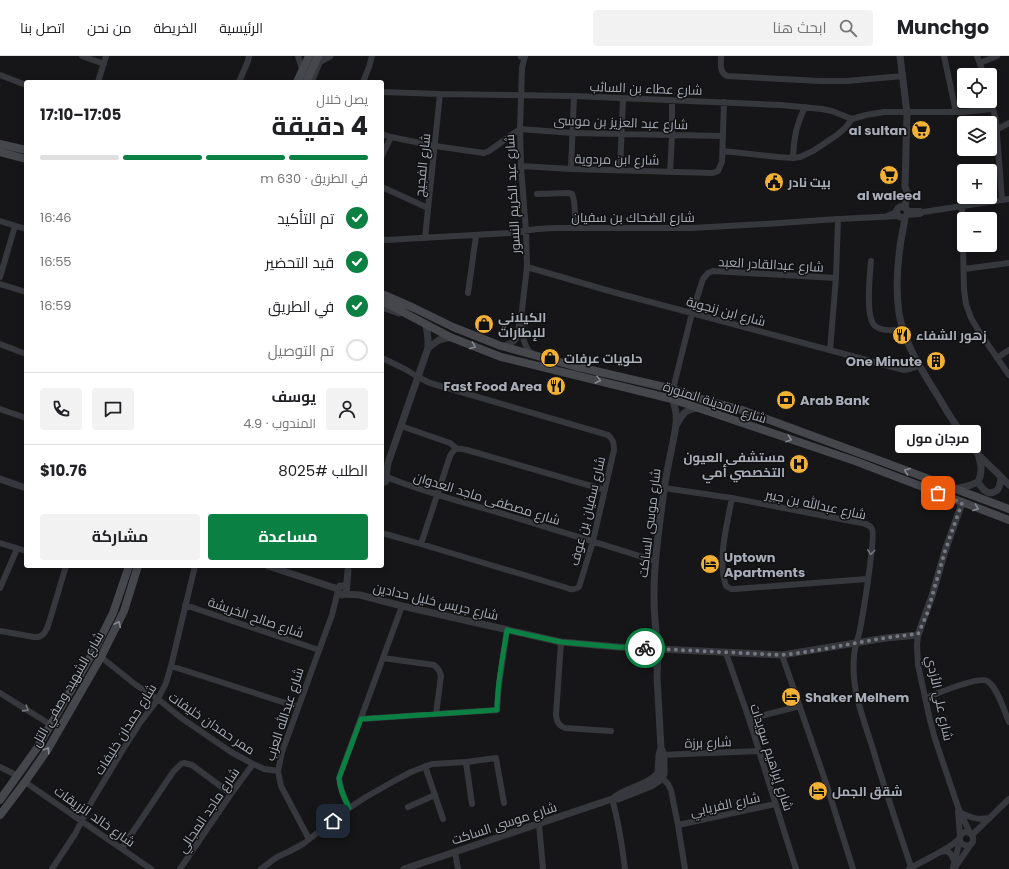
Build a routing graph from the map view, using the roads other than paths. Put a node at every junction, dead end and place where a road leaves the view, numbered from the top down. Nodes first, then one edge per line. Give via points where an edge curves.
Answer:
1 (82, 56) edge
2 (106, 56) edge
3 (298, 56) edge
4 (305, 56) edge
5 (309, 56) edge
6 (330, 56) edge
7 (372, 56) edge
8 (521, 56) edge
9 (525, 56) edge
10 (721, 56) edge
11 (900, 56) edge
12 (944, 56) edge
13 (977, 56) edge
14 (997, 56) edge
15 (249, 58) edge
16 (321, 58) edge
17 (980, 63) junction
18 (104, 64) junction
19 (301, 66) junction
20 (522, 68) junction
21 (982, 68) edge
22 (0, 75) edge
23 (903, 76) junction
24 (99, 80) edge
25 (241, 80) edge
26 (294, 80) edge
27 (298, 80) edge
28 (307, 80) edge
29 (312, 80) edge
30 (364, 80) edge
31 (24, 84) edge
32 (384, 92) edge
33 (440, 94) junction
34 (521, 95) junction
35 (574, 96) junction
36 (623, 99) junction
37 (672, 100) junction
38 (724, 102) junction
39 (804, 107) junction
40 (993, 108) joint
41 (956, 112) junction
42 (907, 113) junction
43 (994, 116) edge
44 (852, 118) junction
45 (1009, 123) edge
46 (520, 129) junction
47 (997, 129) edge
48 (572, 133) junction
49 (622, 134) junction
50 (384, 135) edge
51 (672, 136) junction
52 (723, 136) junction
53 (391, 137) junction
54 (997, 142) edge
55 (0, 144) edge
56 (435, 146) junction
57 (24, 150) edge
58 (723, 151) junction
59 (0, 152) edge
60 (384, 152) edge
61 (24, 158) edge
62 (793, 158) junction
63 (521, 166) junction
64 (571, 169) junction
65 (620, 170) junction
66 (670, 172) junction
67 (384, 188) edge
68 (537, 194) dead end
69 (1009, 198) edge
70 (1002, 200) junction
71 (962, 206) junction
72 (428, 208) junction
73 (903, 213) junction
74 (838, 219) junction
75 (0, 221) edge
76 (15, 226) junction
77 (24, 228) edge
78 (576, 228) junction
79 (526, 231) junction
80 (476, 236) junction
81 (425, 238) junction
82 (384, 240) edge
83 (871, 261) dead end
84 (1009, 263) edge
85 (527, 267) junction
86 (964, 269) junction
87 (0, 277) edge
88 (836, 278) junction
89 (0, 284) edge
90 (24, 291) edge
91 (384, 291) edge
92 (468, 294) dead end
93 (384, 295) edge
94 (384, 302) edge
95 (384, 308) edge
96 (414, 308) junction
97 (692, 313) junction
98 (412, 317) junction
99 (521, 318) junction
100 (426, 324) junction
101 (902, 329) junction
102 (450, 337) junction
103 (0, 344) edge
104 (502, 346) junction
105 (428, 348) junction
106 (830, 350) junction
107 (1009, 350) edge
108 (24, 353) edge
109 (533, 355) junction
110 (997, 358) junction
111 (384, 359) edge
112 (919, 366) junction
113 (1009, 375) edge
114 (418, 377) junction
115 (673, 389) junction
116 (672, 399) junction
117 (698, 408) junction
118 (0, 409) edge
119 (24, 417) edge
120 (677, 424) junction
121 (401, 426) junction
122 (456, 448) junction
123 (978, 454) junction
124 (1002, 477) junction
125 (0, 479) edge
126 (384, 479) edge
127 (978, 482) junction
128 (1009, 485) edge
129 (24, 487) edge
130 (664, 488) junction
131 (953, 489) junction
132 (605, 490) junction
133 (437, 495) junction
134 (732, 498) junction
135 (962, 503) junction
136 (1009, 510) edge
137 (1009, 520) edge
138 (384, 534) edge
139 (593, 541) junction
140 (0, 543) edge
141 (421, 544) junction
142 (16, 549) junction
143 (24, 551) edge
144 (655, 560) junction
145 (65, 568) edge
146 (128, 568) edge
147 (137, 568) edge
148 (194, 568) edge
149 (274, 568) edge
150 (349, 569) edge
151 (867, 578) junction
152 (0, 588) edge
153 (342, 590) junction
154 (185, 605) junction
155 (402, 606) junction
156 (507, 630) junction
157 (0, 631) edge
158 (918, 634) junction
159 (561, 642) junction
160 (856, 643) junction
161 (655, 649) junction
162 (319, 650) junction
163 (726, 653) junction
164 (782, 655) junction
165 (101, 657) junction
166 (383, 658) junction
167 (172, 666) junction
168 (0, 693) edge
169 (925, 698) junction
170 (158, 699) junction
171 (800, 706) junction
172 (298, 707) junction
173 (436, 714) junction
174 (361, 719) junction
175 (749, 719) junction
176 (1009, 722) edge
177 (51, 725) junction
178 (611, 731) dead end
179 (759, 751) junction
180 (661, 753) junction
181 (466, 762) junction
182 (253, 764) junction
183 (425, 766) junction
184 (0, 767) edge
185 (278, 771) junction
186 (660, 775) junction
187 (18, 776) junction
188 (25, 782) junction
189 (231, 794) junction
190 (435, 795) junction
191 (612, 799) junction
192 (1009, 799) edge
193 (0, 800) edge
194 (504, 803) dead end
195 (472, 804) dead end
196 (776, 804) junction
197 (408, 807) dead end
198 (349, 808) junction
199 (960, 810) junction
200 (0, 815) edge
201 (989, 818) junction
202 (443, 819) dead end
203 (82, 821) junction
204 (538, 824) junction
205 (678, 825) junction
206 (971, 834) junction
207 (960, 838) junction
208 (310, 839) junction
209 (968, 845) junction
210 (122, 848) junction
211 (957, 848) junction
212 (943, 851) junction
213 (455, 852) junction
214 (955, 862) junction
215 (910, 868) edge
216 (52, 869) edge
217 (151, 869) edge
218 (180, 869) edge
219 (261, 869) edge
220 (404, 869) edge
221 (458, 869) edge
222 (543, 869) edge
223 (625, 869) edge
224 (685, 869) edge
225 (796, 869) edge
226 (853, 869) edge
227 (954, 869) edge

1 - 18 street
2 - 18 street
3 - 19 street
4 - 19 street
5 - 27 main road
6 - 16 street
7 - 30 street
8 - 20 street, شارع عبد الكريم النسور
9 - 20 street, شارع عبد الكريم النسور
10 - 23 street via 722,72 727,76 820,81
11 - 23 street
12 - 41 street
13 - 17 street
14 - 17 street
15 - 25 street
16 - 28 main road
16 - 29 street
17 - 21 street
18 - 24 street
19 - 26 street
20 - 34 street, شارع عبد الكريم النسور
22 - 31 street
23 - 42 street
32 - 33 street, شارع عطاء بن السائب
33 - 34 street, شارع عطاء بن السائب
33 - 56 street, شارع الفجيج
34 - 35 street, شارع عطاء بن السائب
34 - 46 street, شارع عبد الكريم النسور
35 - 36 street, شارع عطاء بن السائب
35 - 48 street
36 - 37 street, شارع عطاء بن السائب
36 - 49 street
37 - 38 street, شارع عطاء بن السائب
37 - 51 street
38 - 39 street, شارع عطاء بن السائب
38 - 52 street
39 - 44 street, شارع عطاء بن السائب via 832,111
39 - 62 street via 795,133
40 - 41 street
40 - 43 street
41 - 42 street
42 - 44 street via 884,112
42 - 73 street
44 - 62 street via 843,130 826,143 805,155
45 - 47 street
46 - 48 street, شارع عبد العزيز بن موسى
46 - 56 street via 484,153
46 - 63 street, شارع عبد الكريم النسور
48 - 49 street, شارع عبد العزيز بن موسى
48 - 64 street
49 - 51 street, شارع عبد العزيز بن موسى
49 - 65 street
50 - 53 street
51 - 52 street, شارع عبد العزيز بن موسى
51 - 66 street
52 - 58 street
53 - 56 street
53 - 60 street
54 - 70 street
55 - 57 main road
56 - 72 street, شارع الفجيج
58 - 62 street
58 - 66 street, شارع ابن مردوية via 722,162 717,172
59 - 61 main road
63 - 64 street, شارع ابن مردوية
63 - 79 street, شارع عبد الكريم النسور
64 - 65 street, شارع ابن مردوية
65 - 66 street, شارع ابن مردوية
67 - 72 street
68 - 78 street via 572,194
69 - 70 street, شارع الضحاك بن سفيان
70 - 71 street, شارع الضحاك بن سفيان
71 - 73 street, شارع الضحاك بن سفيان via 920,214
71 - 86 street
72 - 81 street, شارع الفجيج
73 - 74 street, شارع الضحاك بن سفيان
73 - 101 street via 898,285
74 - 78 street, شارع الضحاك بن سفيان via 691,228
74 - 88 street
75 - 76 street
76 - 77 street
76 - 87 street
78 - 79 street, شارع الضحاك بن سفيان
79 - 80 street, شارع الضحاك بن سفيان
79 - 85 street, شارع عبد الكريم النسور
80 - 81 street, شارع الضحاك بن سفيان
80 - 92 street
81 - 82 street, شارع الضحاك بن سفيان
83 - 101 street via 869,293 872,323 887,330
84 - 86 street
85 - 97 street, شارع ابن زنجوية
85 - 99 street, شارع عبد الكريم النسور
86 - 110 street via 966,304 971,318
88 - 97 street, شارع عبدالقادر العبد via 713,271 703,278
88 - 106 street
89 - 90 street
91 - 96 street, شارع المدينة المنورة
93 - 96 main road, شارع المدينة المنورة
94 - 98 main road, شارع المدينة المنورة
95 - 98 street, شارع المدينة المنورة
96 - 104 main road, شارع المدينة المنورة via 452,327
97 - 106 street, شارع ابن زنجوية
97 - 115 street, شارع عبدالقادر العبد
98 - 100 main road, شارع المدينة المنورة
99 - 104 street, شارع عبد الكريم النسور via 514,342
99 - 109 street, شارع عبد الكريم النسور via 524,344
100 - 102 main road, شارع المدينة المنورة
100 - 105 street
101 - 112 street
102 - 105 street via 439,340
102 -> 116 main road, شارع المدينة المنورة via 500,357
103 - 108 street
104 - 109 main road, شارع المدينة المنورة
105 - 114 street
106 - 112 street, شارع ابن زنجوية via 904,370
107 - 110 street
109 - 115 main road, شارع المدينة المنورة
110 - 113 street
111 - 114 street
112 - 123 street via 955,425
114 - 121 street
114 - 132 street, شارع سفيان بن عوف via 430,383 608,435 614,444 614,450
131 -> 115 main road, شارع المدينة المنورة via 742,410
116 - 117 main road, شارع المدينة المنورة
116 - 120 street, شارع موسى الساكت
117 - 120 street, شارع موسى الساكت via 690,409 681,415
117 -> 135 main road, شارع المدينة المنورة via 855,461
118 - 119 street
120 - 130 street, شارع موسى الساكت
121 - 122 street via 450,443
121 - 126 street
122 - 132 street
122 - 133 street via 450,456
123 - 124 street
123 - 127 street via 981,467
124 - 127 street via 1000,486 991,493 983,490
124 - 128 street
125 - 129 street
126 - 133 street, شارع مصطفى ماجد العدوان
127 - 131 street
130 - 134 street, شارع عبدالله بن جبير
130 - 144 street, شارع موسى الساكت
131 - 136 main road, شارع المدينة المنورة
132 - 139 street, شارع سفيان بن عوف
133 - 139 street, شارع مصطفى ماجد العدوان
133 - 141 street
134 -> 151 street, شارع عبدالله بن جبير via 867,524 873,531
134 - 151 street via 722,556 723,579 730,589
135 -> 137 main road, شارع المدينة المنورة
135 - 158 street, شارع علي الأزدي via 927,614
138 - 141 street, شارع سفيان بن عوف
139 - 141 street, شارع سفيان بن عوف via 576,589
139 - 144 street, شارع مصطفى ماجد العدوان
140 - 142 street
142 - 143 street
142 - 152 street
144 - 161 street, شارع موسى الساكت
145 - 157 street via 43,635 34,637
146 - 177 main road, شارع الشهيد وصفي التل via 109,621
165 -> 147 main road, شارع الشهيد وصفي التل via 124,611
148 - 154 street, شارع حمدان خليفات
149 - 153 street, شارع جريس خليل حدادين
150 - 153 street, شارع عبدالله العزب
151 - 160 street, شارع عبدالله بن جبير via 862,620
153 - 155 street, شارع جريس خليل حدادين
153 - 162 street, شارع عبدالله العزب
154 - 162 street, شارع صالح الخريشة
154 - 167 street, شارع حمدان خليفات
155 - 156 street, شارع جريس خليل حدادين
155 - 166 street
156 - 159 street, شارع جريس خليل حدادين
156 - 173 street via 497,710
158 - 160 street, شارع جريس خليل حدادين
158 - 169 street, شارع علي الأزدي via 918,665
159 - 161 street, شارع جريس خليل حدادين
159 - 178 street via 557,722 565,728
160 - 164 street, شارع جريس خليل حدادين
160 - 215 street, شارع عبدالله بن جبير via 853,669 856,691
161 - 163 street, شارع جريس خليل حدادين
161 - 180 street, شارع موسى الساكت
162 - 172 street, شارع عبدالله العزب
163 - 164 street, شارع جريس خليل حدادين
163 - 175 street, شارع إبراهيم سويدات
164 - 171 street
165 - 170 street, ممر حمدان خليفات
188 -> 165 main road, شارع الشهيد وصفي التل via 48,749
166 - 173 street via 437,668 441,676
166 - 174 street
167 - 170 street, شارع حمدان خليفات
167 - 172 street
168 -> 177 street
169 - 176 street via 977,680 988,681 996,692
169 - 199 street, شارع علي الأزدي via 935,739
170 - 182 street, ممر حمدان خليفات via 231,752
170 - 203 street, شارع حمدان خليفات via 124,748
171 - 175 street
171 - 226 street
172 - 185 street, شارع عبدالله العزب
173 - 174 street
174 - 198 street via 339,778
175 - 179 street, شارع إبراهيم سويدات
177 - 187 main road, شارع الشهيد وصفي التل
179 - 180 street, شارع برزة
179 - 196 street, شارع إبراهيم سويدات
180 - 186 street, شارع موسى الساكت via 664,774
181 - 183 street
181 - 194 street via 496,758
181 - 195 street
182 - 185 street, ممر حمدان خليفات
182 - 189 street, شارع ماجد المجالي
183 - 190 street
183 - 198 street via 394,780
184 - 187 street
185 - 208 street, شارع عبدالله العزب via 281,786
186 - 191 street, شارع موسى الساكت
186 - 205 street, شارع الفريابي via 671,790
187 - 193 main road, شارع الشهيد وصفي التل
188 - 200 main road, شارع الشهيد وصفي التل
188 - 203 street, شارع خالد الزريقات
189 - 210 street via 192,765 181,764 162,787
189 - 218 street, شارع ماجد المجالي
190 - 197 street
190 - 202 street
191 - 204 street, شارع موسى الساكت
191 - 223 street via 620,831
192 - 201 street
196 - 205 street, شارع الفريابي
196 - 225 street, شارع إبراهيم سويدات
198 - 208 street
199 - 201 street via 973,818
199 - 206 street, شارع علي الأزدي
199 - 207 street, شارع علي الأزدي
201 - 206 street
203 - 210 street, شارع خالد الزريقات
203 - 216 street, شارع حمدان خليفات
204 - 213 street, شارع موسى الساكت
204 - 222 street
205 - 224 street, شارع الفريابي
206 - 207 street via 963,832
206 - 209 street via 973,839
207 - 209 street via 962,844
207 - 211 street
207 - 212 street
208 - 219 street
209 - 211 street
209 - 227 street
210 - 217 street, شارع خالد الزريقات
211 - 212 street
211 - 214 street
212 - 214 street via 950,853
212 - 215 street
213 - 220 street, شارع موسى الساكت
213 - 221 street
214 - 227 street

